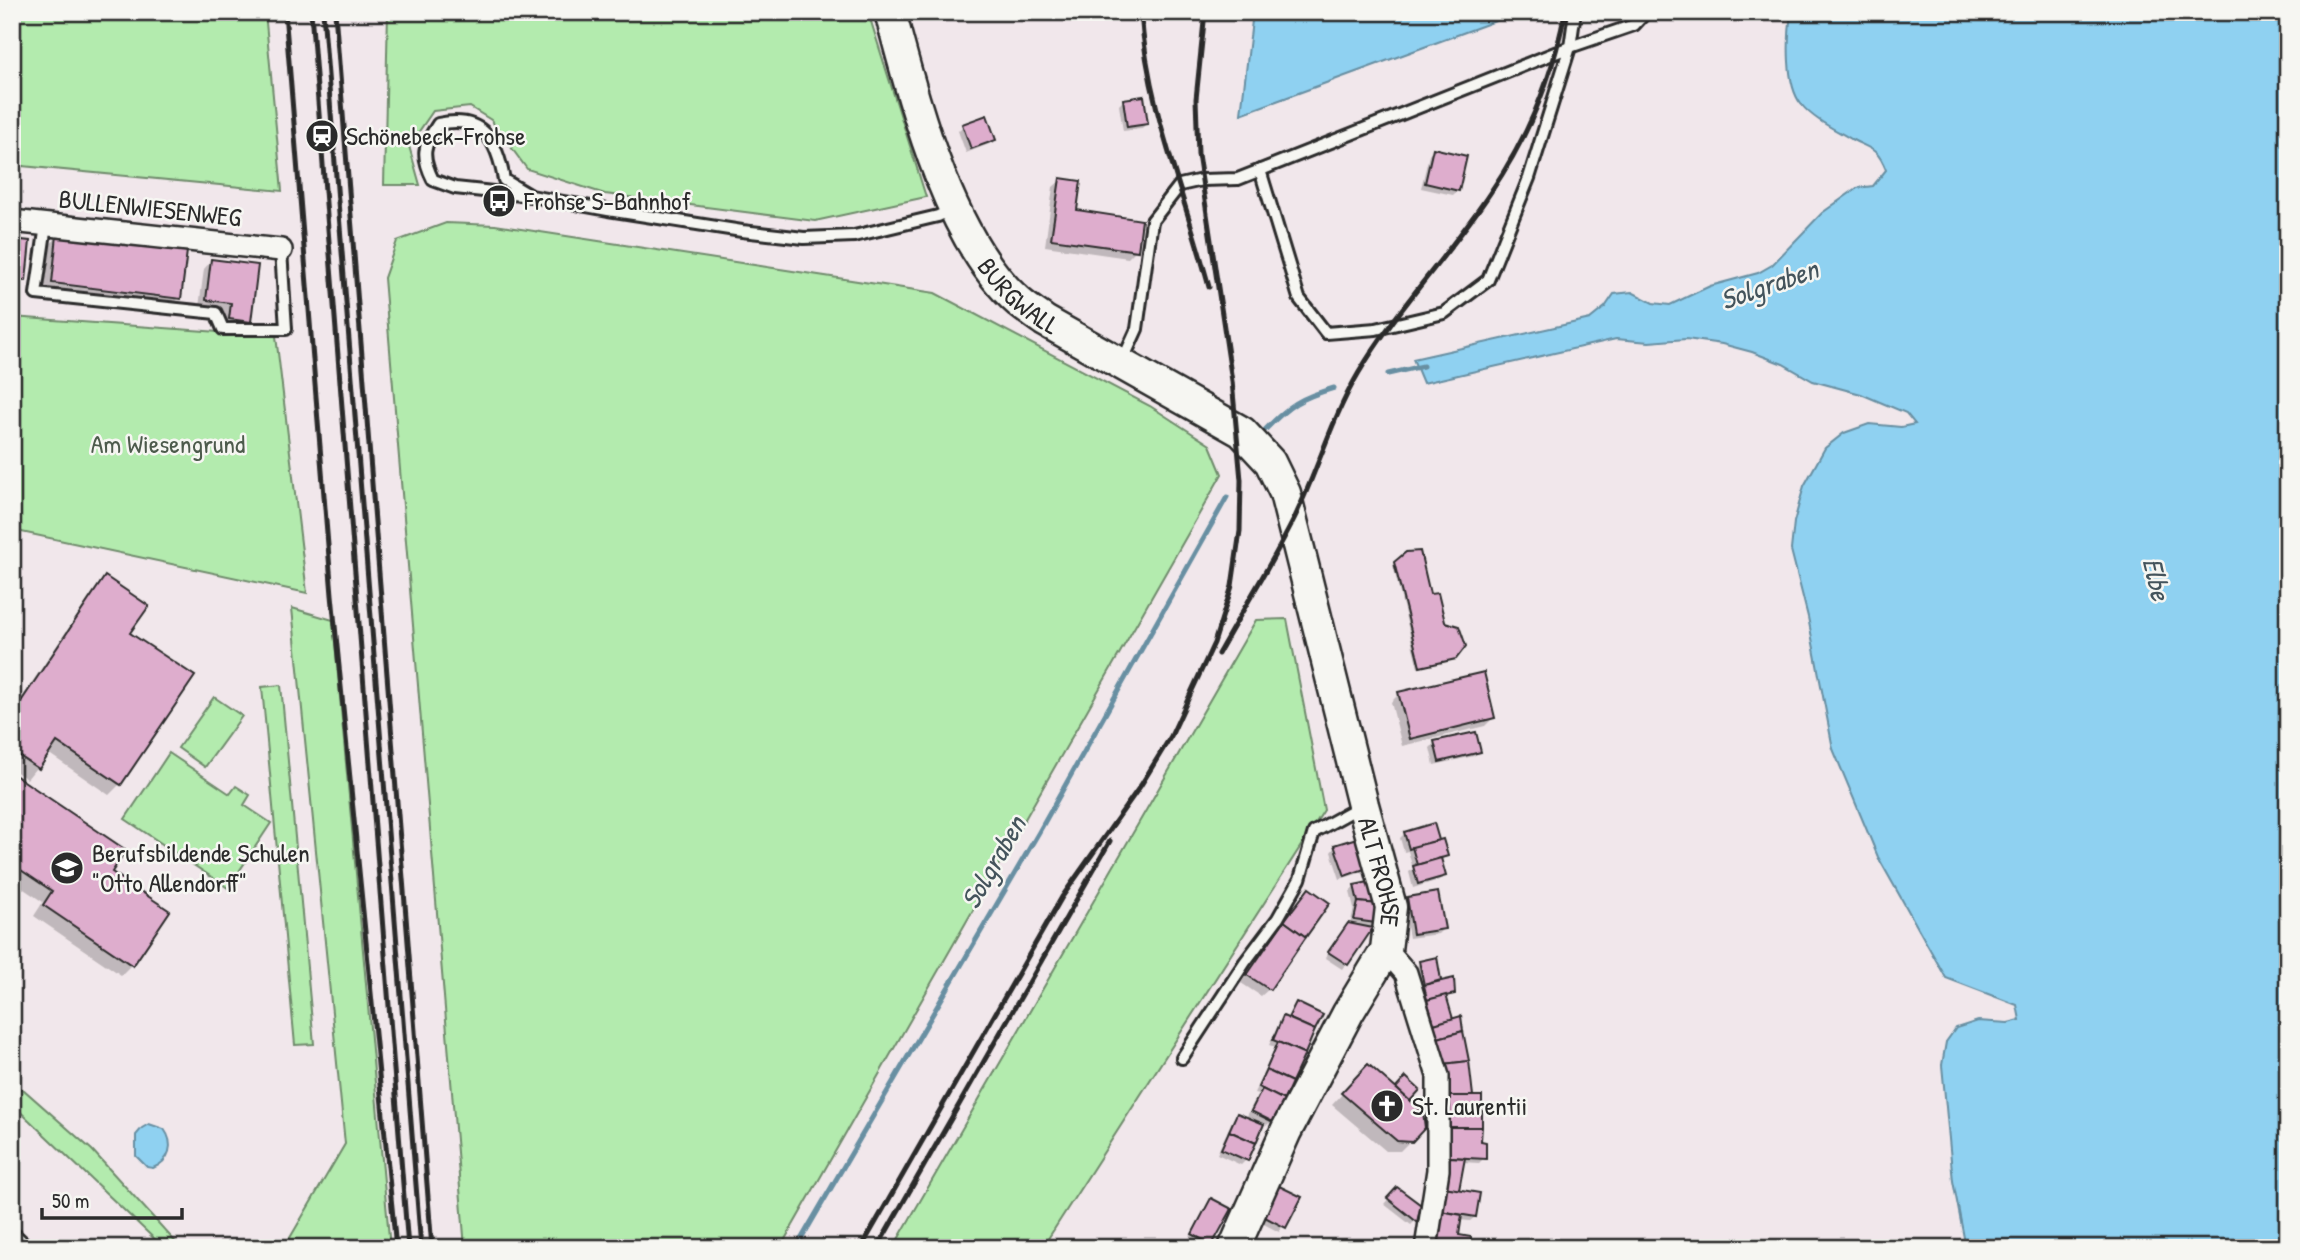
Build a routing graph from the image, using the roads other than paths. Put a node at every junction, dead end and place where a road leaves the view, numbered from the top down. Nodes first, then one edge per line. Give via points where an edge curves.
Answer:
1 (890, 12) edge
2 (1575, 12) edge
3 (1646, 12) edge
4 (1570, 47) junction
5 (1260, 170) junction
6 (531, 196) junction
7 (956, 208) junction
8 (12, 221) edge
9 (46, 225) junction
10 (281, 250) joint
11 (1120, 364) junction
12 (1277, 473) joint
13 (1363, 805) junction
14 (1386, 950) junction
15 (1182, 1058) dead end
16 (12, 1232) edge
17 (29, 1248) edge
18 (1234, 1248) edge
19 (1426, 1248) edge

1 - 7 street, BURGWALL via 916,108
2 - 4 lane
3 - 4 lane via 1634,24
4 - 5 lane
4 - 5 lane via 1529,177 1488,280 1444,313 1376,329 1326,333 1298,299
5 - 11 lane via 1238,179 1180,185 1152,221 1137,329
6 - 6 lane via 504,180 492,139 475,125 458,120 438,124 427,140 425,163 433,180 455,188
6 - 7 lane via 804,238 854,236
7 - 11 street, BURGWALL via 974,245 1019,302
8 - 9 street, BULLENWIESENWEG
9 - 10 street, BULLENWIESENWEG
9 - 10 lane via 36,295 216,313 223,329 286,329
11 - 12 street, BURGWALL via 1242,432
12 - 13 street, ALT FROHSE via 1293,520
13 - 14 street, ALT FROHSE via 1391,906
13 - 15 lane via 1314,832 1300,879 1278,918
14 - 18 street, ALT FROHSE via 1286,1131
14 - 19 street via 1406,973 1438,1076 1438,1170
16 - 17 lane

